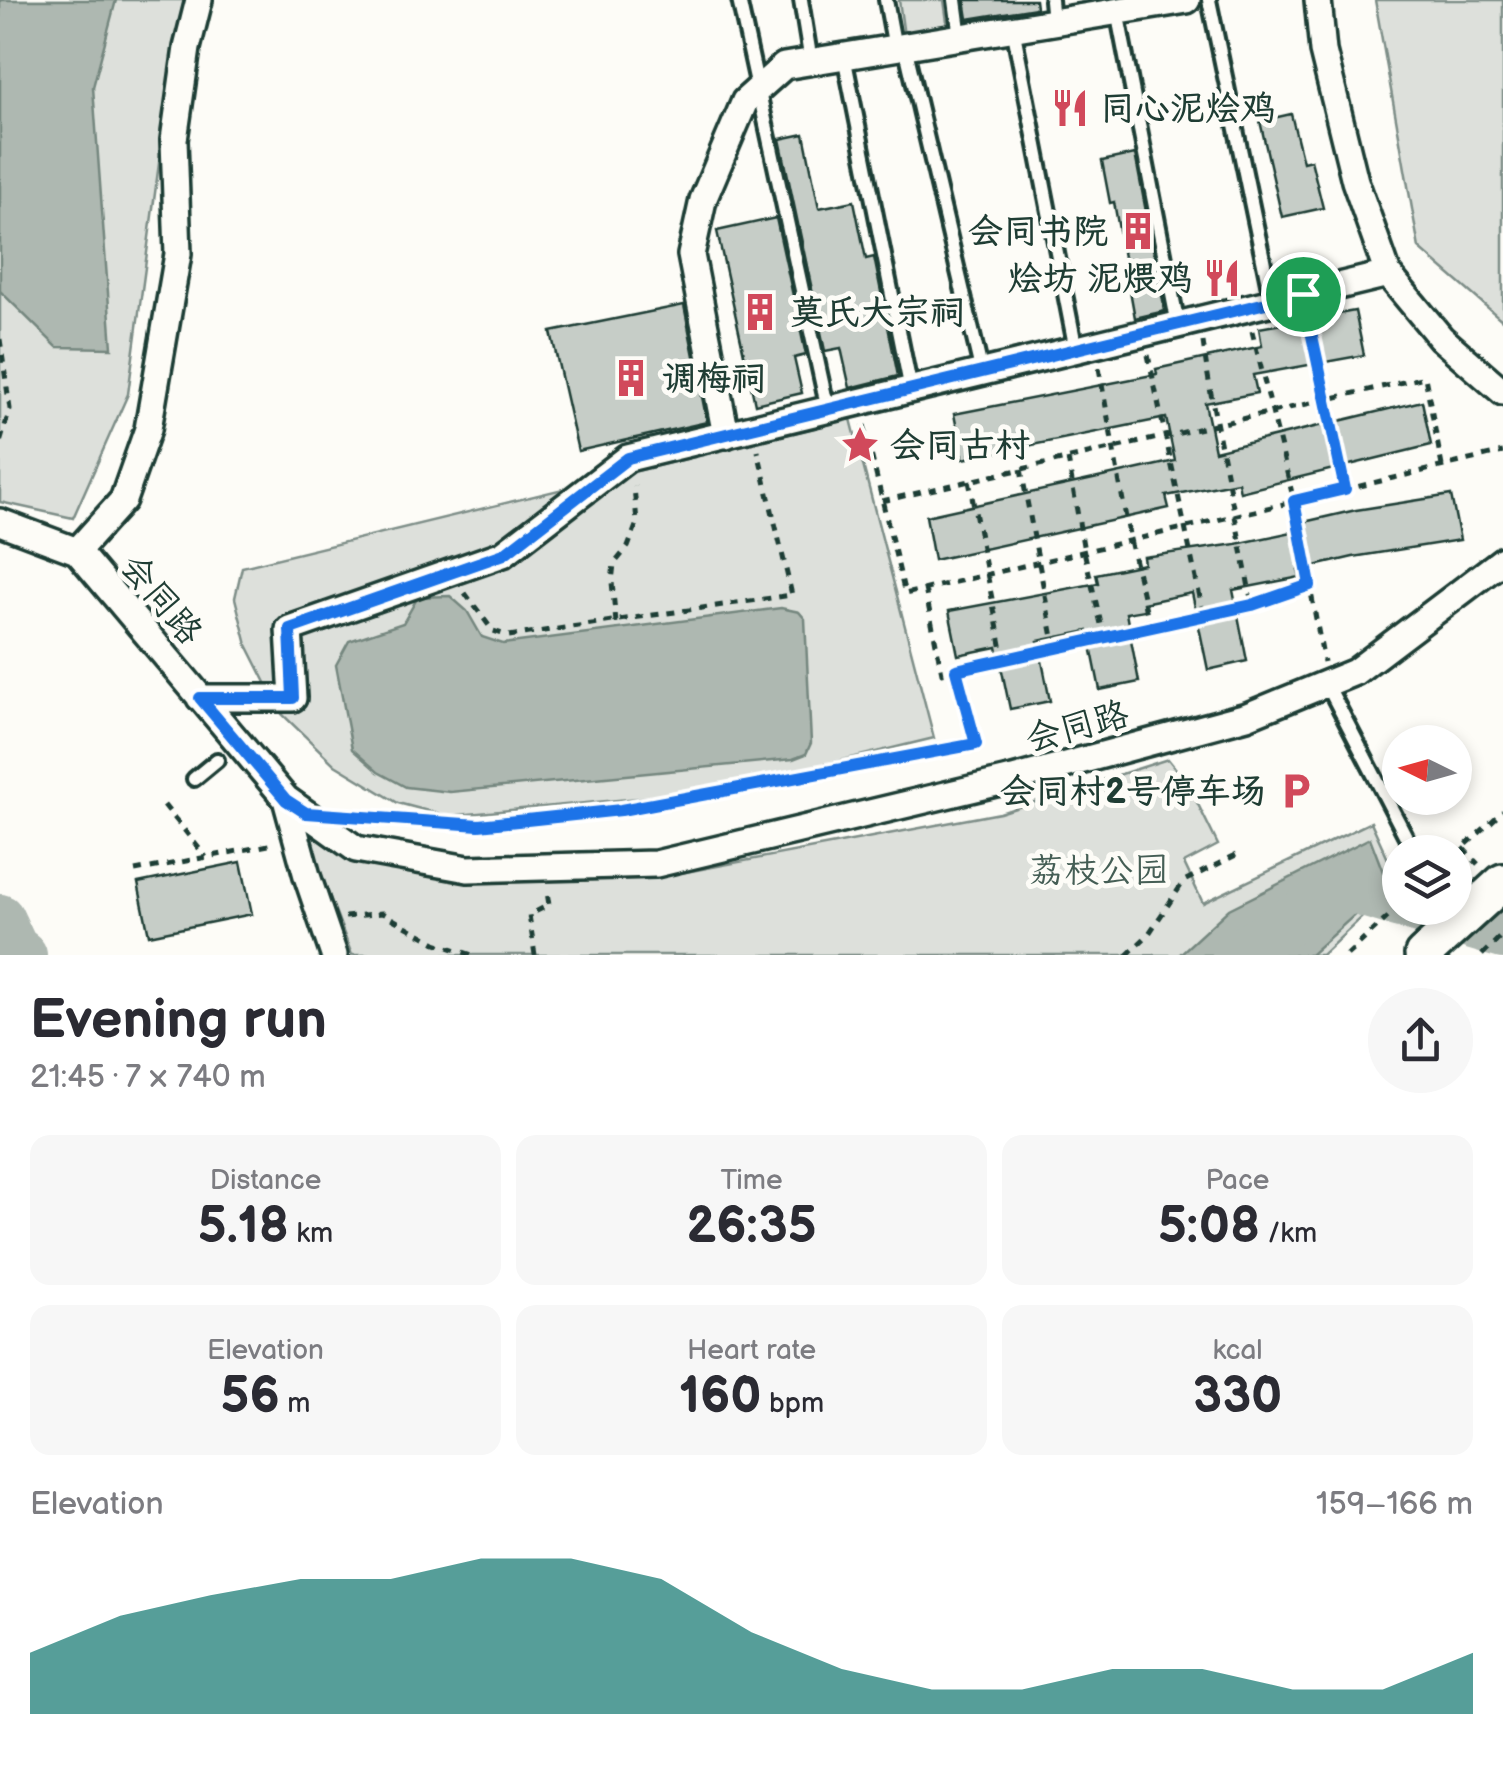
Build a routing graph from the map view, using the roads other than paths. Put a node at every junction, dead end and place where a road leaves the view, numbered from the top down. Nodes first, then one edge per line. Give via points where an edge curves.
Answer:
1 (199, 0) edge
2 (739, 0) edge
3 (800, 0) edge
4 (886, 0) edge
5 (955, 0) edge
6 (1187, 0) edge
7 (1208, 0) edge
8 (1318, 0) edge
9 (1128, 7) edge
10 (1052, 11) edge
11 (1013, 28) junction
12 (960, 37) junction
13 (900, 47) junction
14 (844, 56) junction
15 (811, 62) junction
16 (758, 90) junction
17 (1388, 274) junction
18 (1272, 302) junction
19 (1189, 322) junction
20 (1085, 347) junction
21 (982, 372) junction
22 (912, 390) junction
23 (1503, 392) edge
24 (828, 410) junction
25 (726, 435) junction
26 (0, 522) edge
27 (77, 550) junction
28 (1503, 560) edge
29 (1329, 689) junction
30 (200, 698) junction
31 (216, 760) dead end
32 (194, 780) dead end
33 (286, 800) junction
34 (1405, 835) edge
35 (1501, 884) edge
36 (334, 955) edge
37 (1423, 955) edge

1 - 27 street via 174,140 178,254 148,429 123,500
2 - 16 lane
3 - 15 lane
4 - 13 lane
5 - 12 lane
6 - 9 street
7 - 18 lane
8 - 17 street via 1323,51 1351,162
9 - 10 street
9 - 19 lane
10 - 11 street
11 - 12 street
11 - 20 lane
12 - 13 street
13 - 14 street
13 - 21 lane
14 - 15 street
14 - 22 lane
15 - 16 street via 784,66
16 - 24 lane
16 - 25 street via 746,102 703,200 691,254
17 - 18 street
17 - 23 street via 1441,338
18 - 19 street
19 - 20 street
20 - 21 street
21 - 22 street
22 - 24 street
24 - 25 street
25 - 30 street via 628,458 504,554 290,629 293,698
26 - 27 street, 会同路
27 - 30 street, 会同路
28 - 29 street, 会同路
29 - 33 street, 会同路 via 1013,779 656,864 468,869 356,849
29 - 34 lane
30 - 33 street, 会同路
31 - 32 lane
33 - 36 street, 会同路
35 - 37 street via 1450,923

